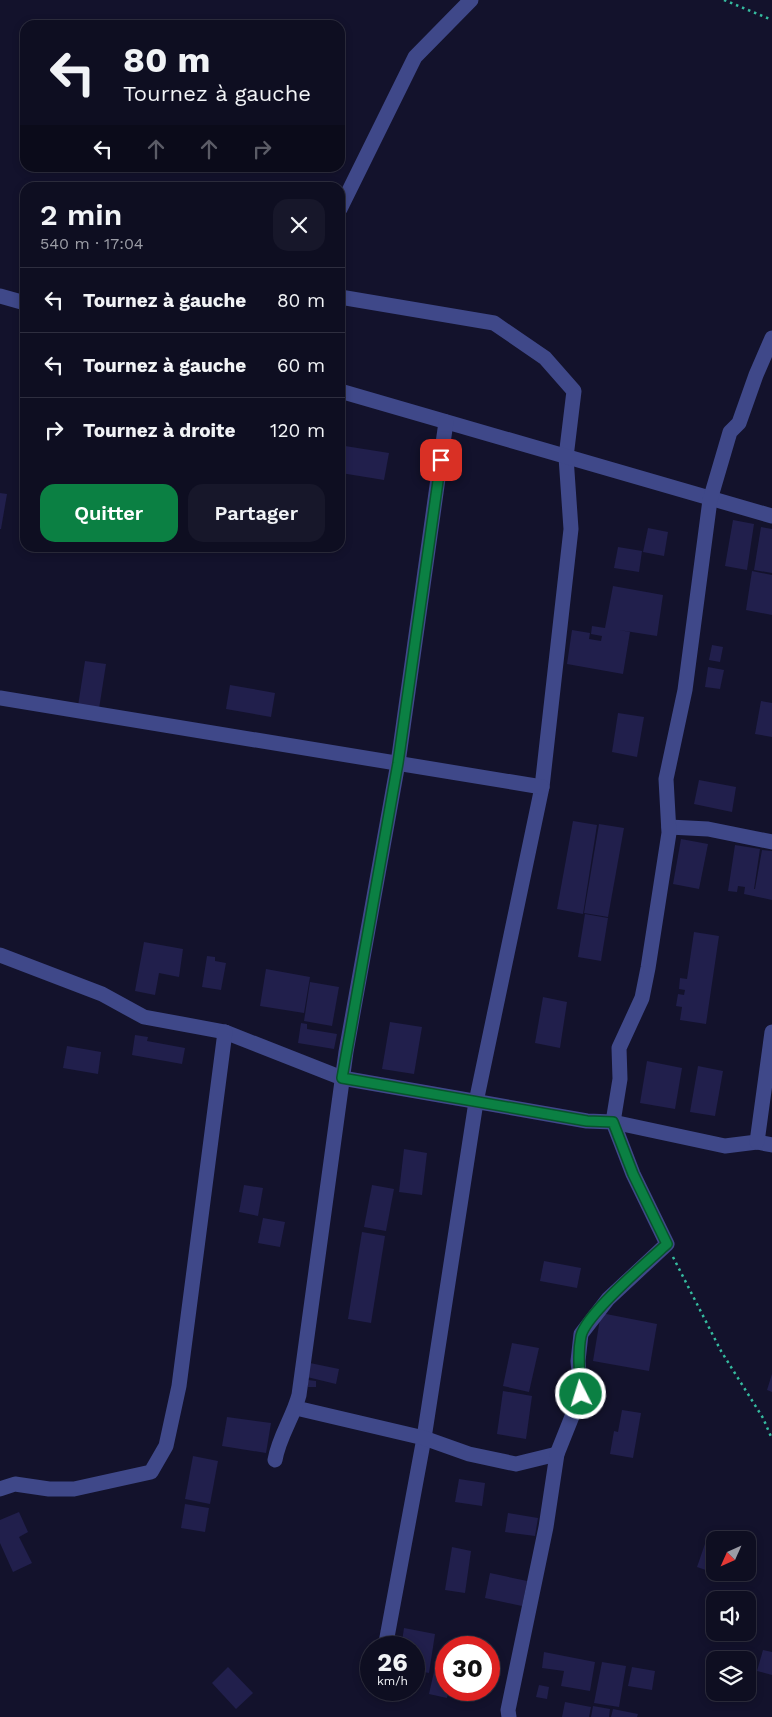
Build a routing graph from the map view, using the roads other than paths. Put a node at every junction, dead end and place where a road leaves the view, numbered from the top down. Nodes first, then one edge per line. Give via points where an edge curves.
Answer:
1 (471, 0) edge
2 (345, 199) edge
3 (0, 296) edge
4 (345, 298) edge
5 (20, 302) edge
6 (772, 338) edge
7 (345, 393) edge
8 (446, 422) junction
9 (566, 457) junction
10 (710, 500) junction
11 (772, 516) edge
12 (0, 698) edge
13 (398, 763) junction
14 (542, 787) junction
15 (668, 827) junction
16 (772, 842) edge
17 (0, 955) edge
18 (225, 1032) junction
19 (772, 1032) edge
20 (342, 1078) junction
21 (476, 1102) junction
22 (613, 1122) junction
23 (764, 1143) edge
24 (296, 1408) junction
25 (424, 1438) junction
26 (557, 1454) junction
27 (275, 1460) dead end
28 (0, 1489) edge
29 (387, 1636) edge
30 (509, 1717) edge

1 - 2 street via 415,57
3 - 5 street
4 - 9 street via 494,323 545,358 574,391
6 - 10 street via 739,423 730,432
7 - 8 street
8 - 9 street
8 - 13 street
9 - 10 street
9 - 14 street via 571,529
10 - 11 street
10 - 15 street via 685,690 666,779
12 - 13 street
13 - 14 street
13 - 20 street
14 - 21 street
15 - 16 street via 708,829
15 - 22 street via 642,998 619,1048 620,1079
17 - 18 street via 102,994 144,1017
18 - 20 street
18 - 28 street via 179,1386 166,1446 151,1472 74,1489 15,1484
19 - 23 street
20 - 21 street
20 - 24 street
21 - 22 street via 587,1121
21 - 25 street
22 - 23 street via 725,1146
22 - 26 street via 633,1174 667,1244 608,1299 581,1334 578,1361 581,1394
24 - 25 street
24 - 27 street via 281,1436
25 - 26 street via 468,1454 516,1464
25 - 29 street
26 - 30 street

